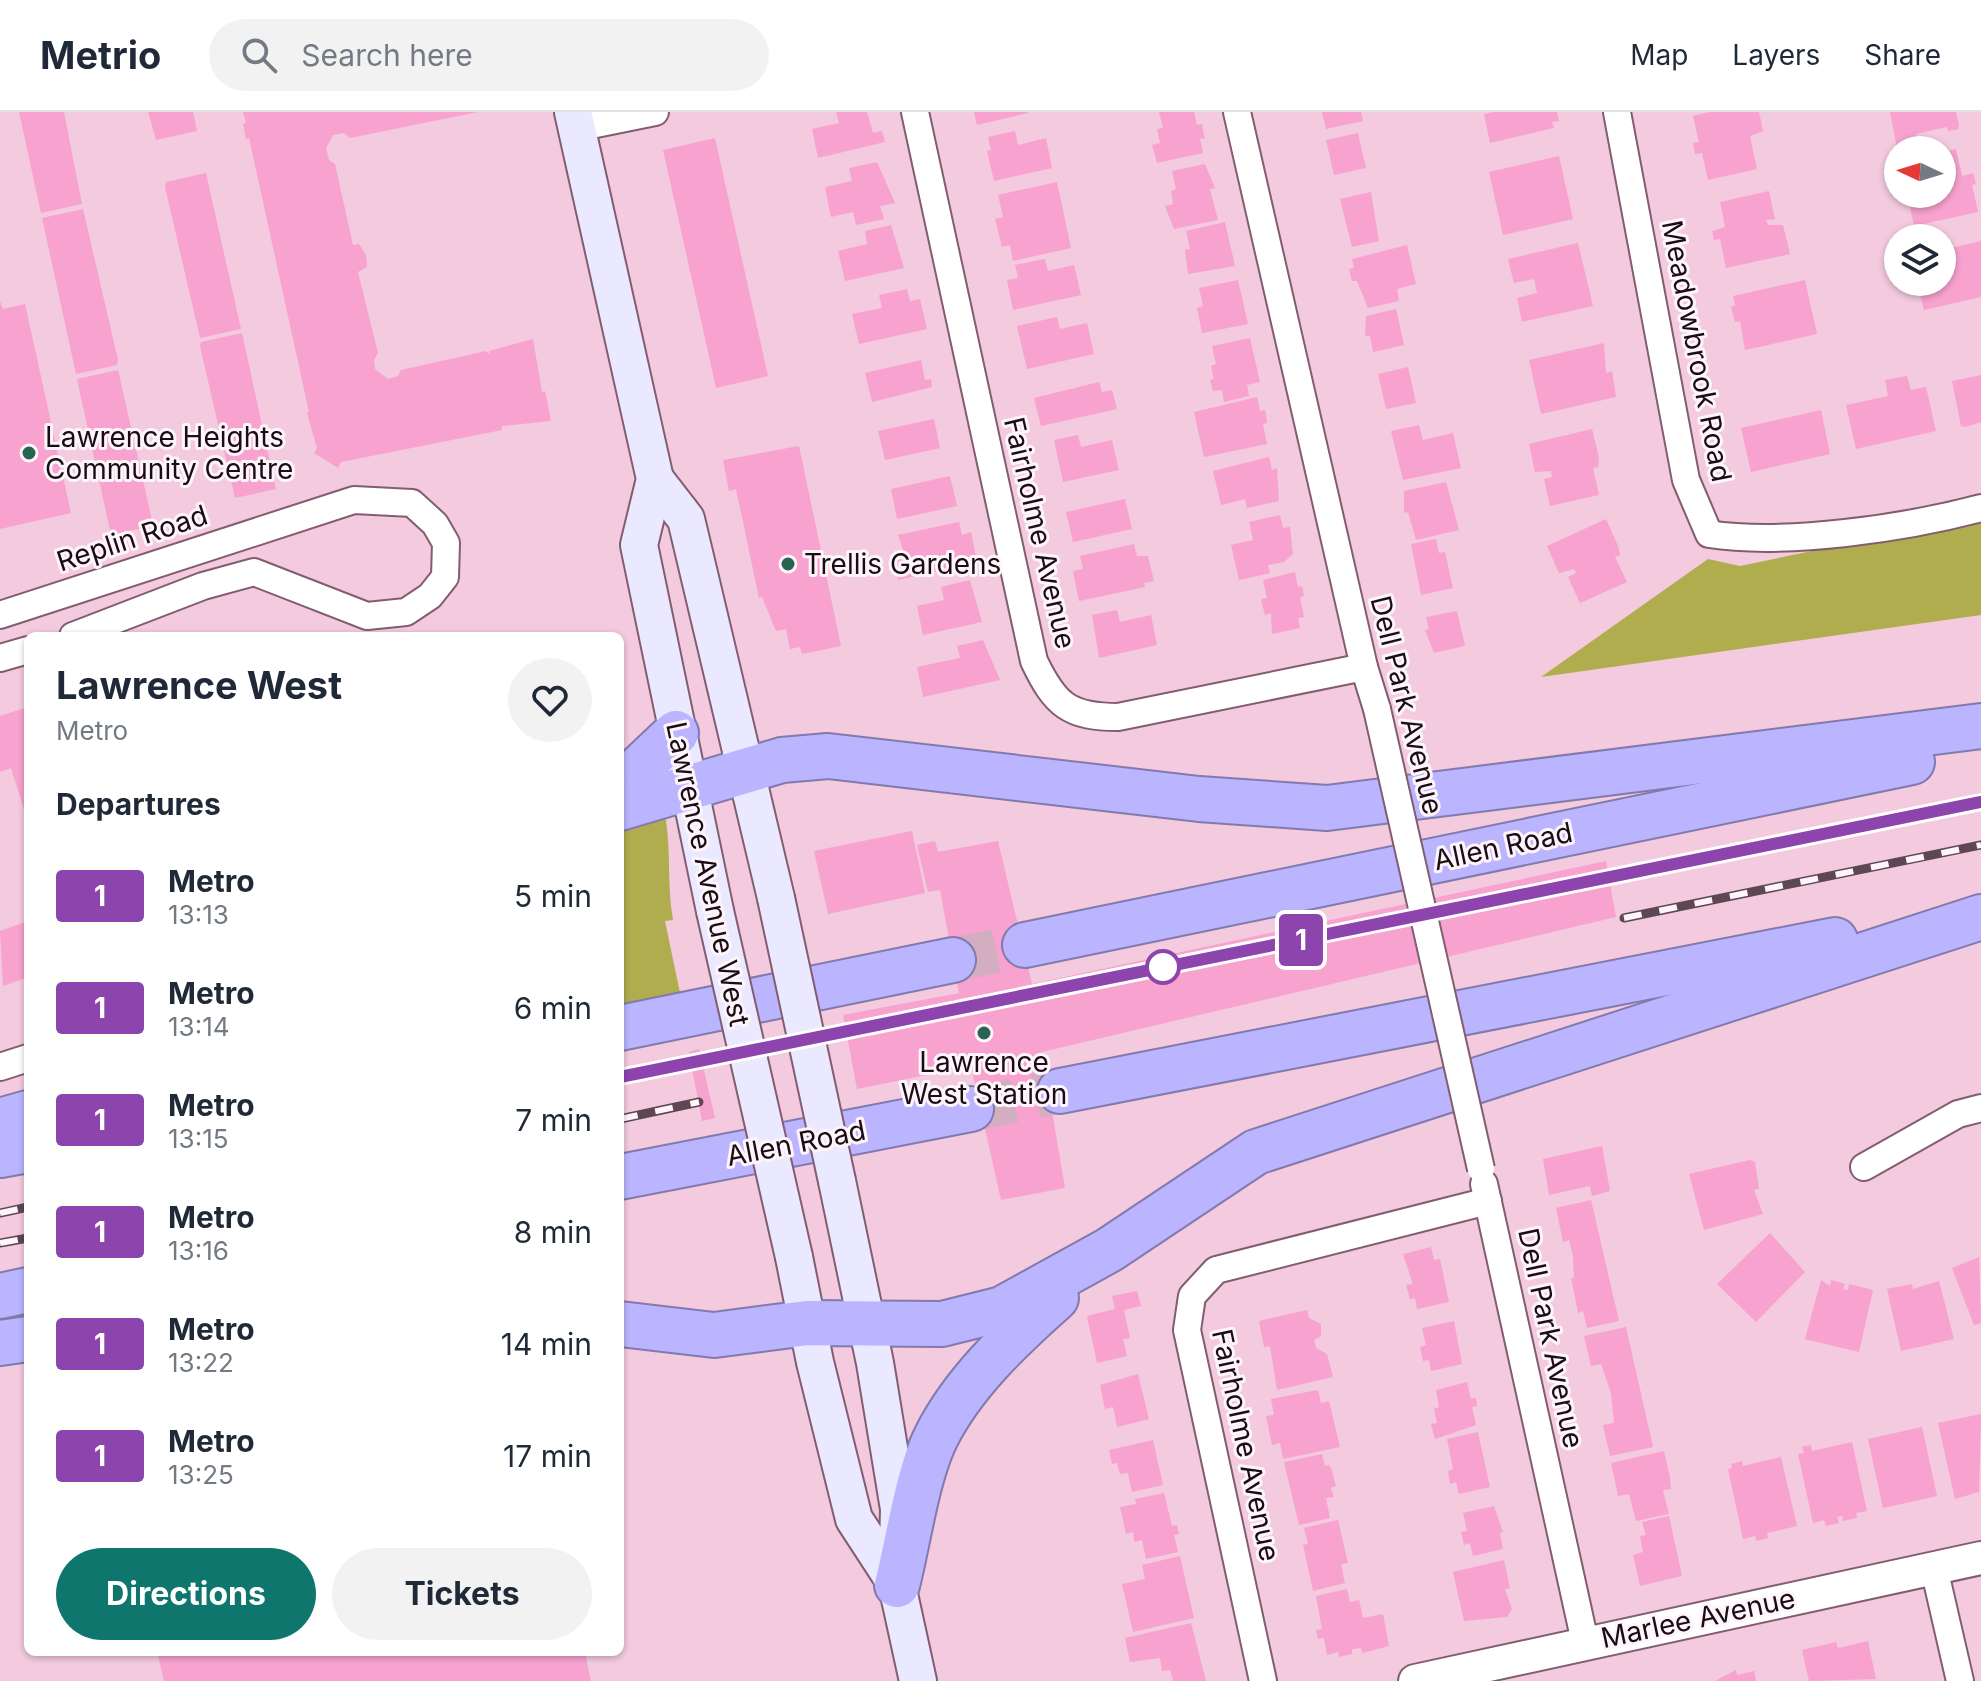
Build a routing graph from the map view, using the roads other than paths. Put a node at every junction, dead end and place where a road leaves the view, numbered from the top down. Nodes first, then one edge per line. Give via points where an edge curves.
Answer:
1 (655, 112) edge
2 (915, 112) edge
3 (1237, 112) edge
4 (1617, 112) edge
5 (574, 120) edge
6 (655, 479) junction
7 (1981, 508) edge
8 (0, 615) edge
9 (83, 632) edge
10 (24, 651) edge
11 (0, 658) edge
12 (1364, 667) junction
13 (1981, 726) edge
14 (676, 733) junction
15 (1981, 747) edge
16 (748, 769) junction
17 (624, 782) edge
18 (688, 787) junction
19 (624, 807) edge
20 (1981, 915) edge
21 (1025, 945) tunnel mouth
22 (953, 960) tunnel mouth
23 (624, 1027) edge
24 (24, 1059) edge
25 (0, 1067) edge
26 (1060, 1091) tunnel mouth
27 (1981, 1108) edge
28 (971, 1109) tunnel mouth
29 (24, 1114) edge
30 (0, 1121) edge
31 (24, 1151) edge
32 (0, 1155) edge
33 (1864, 1167) dead end
34 (624, 1176) edge
35 (1488, 1201) junction
36 (1109, 1250) junction
37 (24, 1291) edge
38 (0, 1296) edge
39 (807, 1323) junction
40 (624, 1324) edge
41 (866, 1324) junction
42 (24, 1340) edge
43 (0, 1343) edge
44 (1981, 1558) edge
45 (1934, 1568) junction
46 (897, 1585) junction
47 (1585, 1642) junction
48 (918, 1681) edge
49 (1263, 1681) edge
50 (1415, 1681) edge
51 (1960, 1681) edge

1 - 5 street
2 - 12 street, Fairholme Avenue via 1034,661 1047,690 1065,707 1088,717 1118,717
3 - 12 street, Dell Park Avenue
4 - 7 street, Meadowbrook Road via 1686,480 1709,534 1787,537 1918,523
5 - 6 main road, Lawrence Avenue West
6 - 14 main road, Lawrence Avenue West via 639,545
6 - 16 main road, Lawrence Avenue West via 686,519
8 - 9 street, Replin Road via 354,500 412,503 446,543 445,577 430,596 406,612 367,616 254,572
10 - 11 street
12 - 35 street, Dell Park Avenue, bridge
13 - 16 highway via 1327,808 1199,799 828,756
14 - 17 highway
14 - 18 main road, Lawrence Avenue West
15 - 21 highway, Allen Road
16 - 18 highway
16 - 41 main road, Lawrence Avenue West, bridge
18 - 19 highway
18 - 39 main road, Lawrence Avenue West, bridge
20 - 26 highway
20 - 36 highway via 1256,1152
22 - 23 highway
24 - 25 street
27 - 33 street via 1958,1114
28 - 34 highway, Allen Road
29 - 30 highway
31 - 32 highway
35 - 47 street, Dell Park Avenue
35 - 49 street, Fairholme Avenue via 1216,1270 1192,1296 1187,1330
36 - 41 highway via 1002,1309 942,1324
36 - 46 highway via 1014,1335 960,1399 935,1439
37 - 38 highway
39 - 40 highway via 714,1335
39 - 41 highway
39 - 46 main road, Lawrence Avenue West via 854,1519
41 - 46 main road, Lawrence Avenue West via 899,1509
42 - 43 highway
44 - 45 street, Marlee Avenue
45 - 47 street, Marlee Avenue
45 - 51 street
46 - 48 main road, Lawrence Avenue West
47 - 50 street, Marlee Avenue

